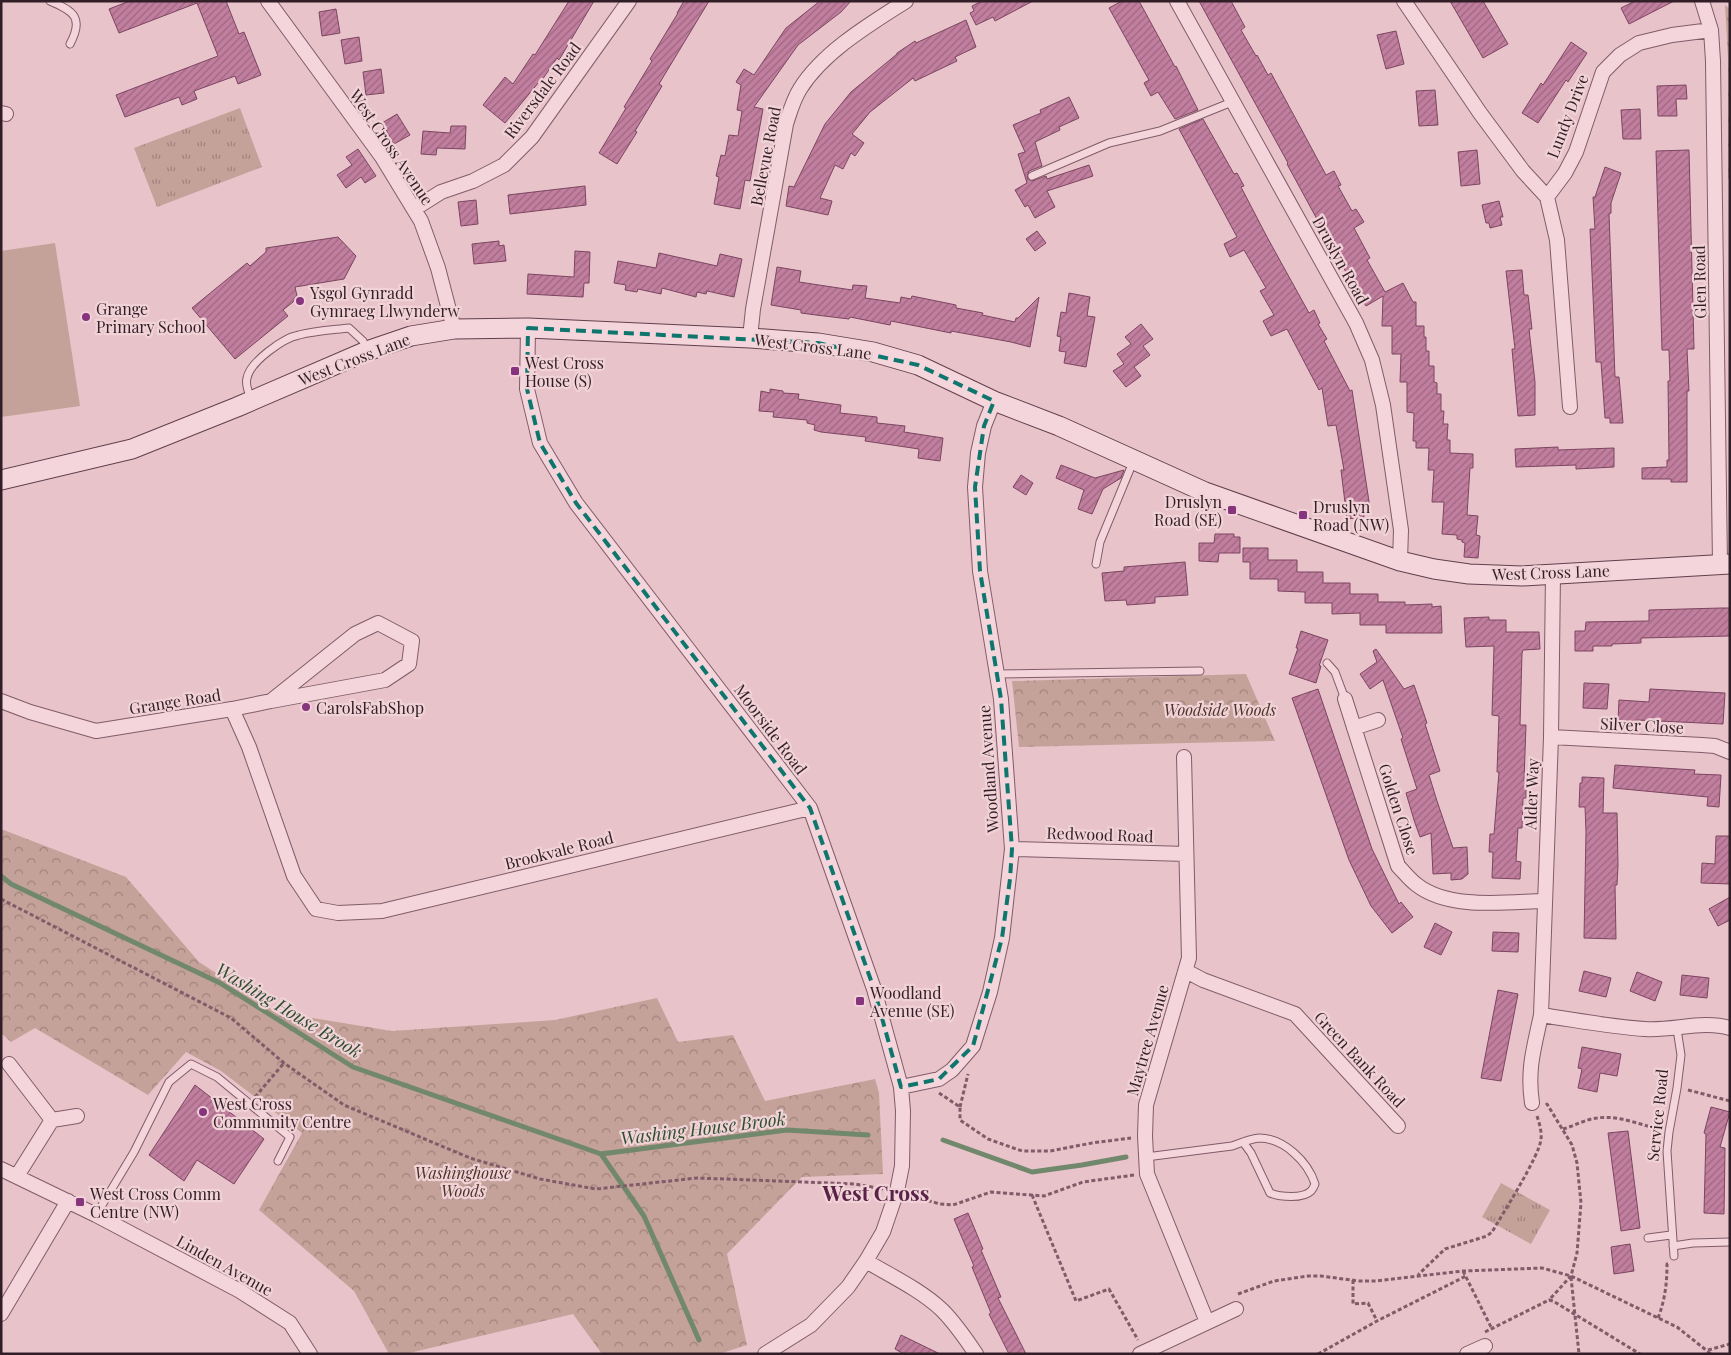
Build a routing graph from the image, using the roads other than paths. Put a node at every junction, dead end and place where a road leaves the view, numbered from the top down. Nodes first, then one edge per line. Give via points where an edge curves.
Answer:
1 (50, 1) edge
2 (268, 1) edge
3 (629, 1) edge
4 (906, 1) edge
5 (1177, 1) edge
6 (1404, 1) edge
7 (1702, 1) edge
8 (1711, 30) junction
9 (70, 44) dead end
10 (1232, 102) junction
11 (1032, 176) dead end
12 (1547, 197) junction
13 (414, 210) junction
14 (454, 328) junction
15 (528, 328) junction
16 (750, 338) junction
17 (367, 352) junction
18 (252, 401) junction
19 (994, 401) junction
20 (1570, 407) dead end
21 (1134, 459) junction
22 (1, 480) edge
23 (1400, 561) junction
24 (1096, 564) dead end
25 (1725, 564) edge
26 (1553, 574) junction
27 (1327, 663) dead end
28 (1200, 671) dead end
29 (997, 674) junction
30 (1345, 699) joint
31 (1, 701) edge
32 (271, 701) junction
33 (232, 709) junction
34 (1378, 720) dead end
35 (1354, 728) junction
36 (1551, 737) junction
37 (1730, 752) edge
38 (1184, 757) dead end
39 (810, 808) junction
40 (1012, 848) junction
41 (1186, 854) junction
42 (1544, 901) junction
43 (316, 909) joint
44 (1186, 971) junction
45 (1541, 1015) junction
46 (1730, 1028) edge
47 (1677, 1029) junction
48 (9, 1064) dead end
49 (901, 1088) junction
50 (1533, 1107) road end
51 (77, 1116) dead end
52 (52, 1120) junction
53 (1398, 1126) dead end
54 (1243, 1142) junction
55 (1146, 1157) junction
56 (278, 1161) dead end
57 (1, 1169) edge
58 (17, 1176) junction
59 (68, 1201) junction
60 (96, 1215) junction
61 (1671, 1235) junction
62 (1648, 1238) dead end
63 (1730, 1242) edge
64 (1673, 1246) junction
65 (1674, 1256) road end
66 (866, 1261) junction
67 (1236, 1309) road end
68 (1, 1314) edge
69 (1207, 1322) junction
70 (1485, 1346) road end
71 (1142, 1352) edge
72 (310, 1354) edge
73 (765, 1354) edge
74 (976, 1354) edge
75 (1468, 1354) edge

1 - 9 lane via 69,9 75,19 77,31
2 - 13 street, West Cross Avenue via 382,157
3 - 13 street, Riversdale Road via 532,137 504,165 441,192
4 - 16 street, Bellevue Road via 826,58 800,89 791,106
5 - 10 street, Druslyn Road
6 - 12 street via 1522,171
7 - 8 street, Glen Road
8 - 12 street, Lundy Drive via 1640,43 1620,55 1603,72 1576,152
8 - 25 street, Glen Road
10 - 11 lane via 1160,131 1109,143
10 - 23 street, Druslyn Road via 1356,323 1372,360 1383,405 1401,530
12 - 20 street via 1557,240
13 - 14 street, West Cross Avenue via 421,220 438,268
14 - 15 street, West Cross Lane
14 - 17 street, West Cross Lane via 411,336
15 - 16 street, West Cross Lane
15 - 39 street, Moorside Road via 527,389 540,443 576,503
16 - 19 street, West Cross Lane via 873,352 918,365
17 - 18 street, West Cross Lane
17 - 18 lane via 363,341 349,328 297,335 274,347 251,368 246,379
18 - 22 street, West Cross Lane via 132,449
19 - 21 street, West Cross Lane
19 - 29 street, Woodland Avenue via 980,444 975,487 980,571
21 - 23 street, West Cross Lane via 1205,492
21 - 24 lane via 1100,542
23 - 26 street, West Cross Lane via 1469,574
25 - 26 street, West Cross Lane
26 - 36 street, Alder Way
27 - 30 lane via 1335,672
28 - 29 lane
29 - 40 street, Woodland Avenue
30 - 35 street, Golden Close
31 - 33 street, Grange Road via 96,731
32 - 32 street via 355,634 378,623 412,642 409,664 385,680
32 - 33 street
33 - 43 street, Grange Road via 249,747 294,876
34 - 35 street
35 - 42 street, Golden Close via 1398,866 1416,885 1438,897 1470,902
36 - 37 street, Silver Close via 1715,746
36 - 42 street, Alder Way
38 - 41 street, Maytree Avenue
39 - 43 street, Brookvale Road via 382,911 338,913
39 - 49 street, Moorside Road via 874,989
40 - 41 street, Redwood Road
40 - 49 street, Woodland Avenue via 1002,938 973,1046 952,1070 939,1078
41 - 44 street, Maytree Avenue via 1189,958
42 - 45 street, Alder Way
44 - 53 street, Green Bank Road via 1295,1014
44 - 55 street, Maytree Avenue via 1146,1105
45 - 47 street via 1646,1030
45 - 50 street, Alder Way via 1529,1069
46 - 47 street via 1703,1025
47 - 61 lane, Service Road via 1681,1055 1667,1151
48 - 52 street
49 - 66 street, Moorside Road via 904,1144 897,1191 883,1232
51 - 52 street
52 - 58 street
54 - 54 lane via 1270,1193 1289,1197 1311,1191 1315,1184 1311,1173 1290,1150 1273,1140 1259,1138
54 - 55 lane
55 - 69 street, Maytree Avenue via 1147,1174
56 - 60 lane via 290,1137 218,1076 191,1064 169,1082 134,1152
57 - 58 street, Linden Avenue
58 - 59 street, Linden Avenue
59 - 60 street, Linden Avenue
59 - 68 street
60 - 72 street, Linden Avenue via 240,1290 290,1323
61 - 62 lane
61 - 64 lane, Service Road
63 - 64 lane
64 - 65 lane, Service Road
66 - 73 street, Moorside Road via 848,1286 811,1325
66 - 74 street via 942,1310
67 - 69 street
69 - 71 street
70 - 75 street

